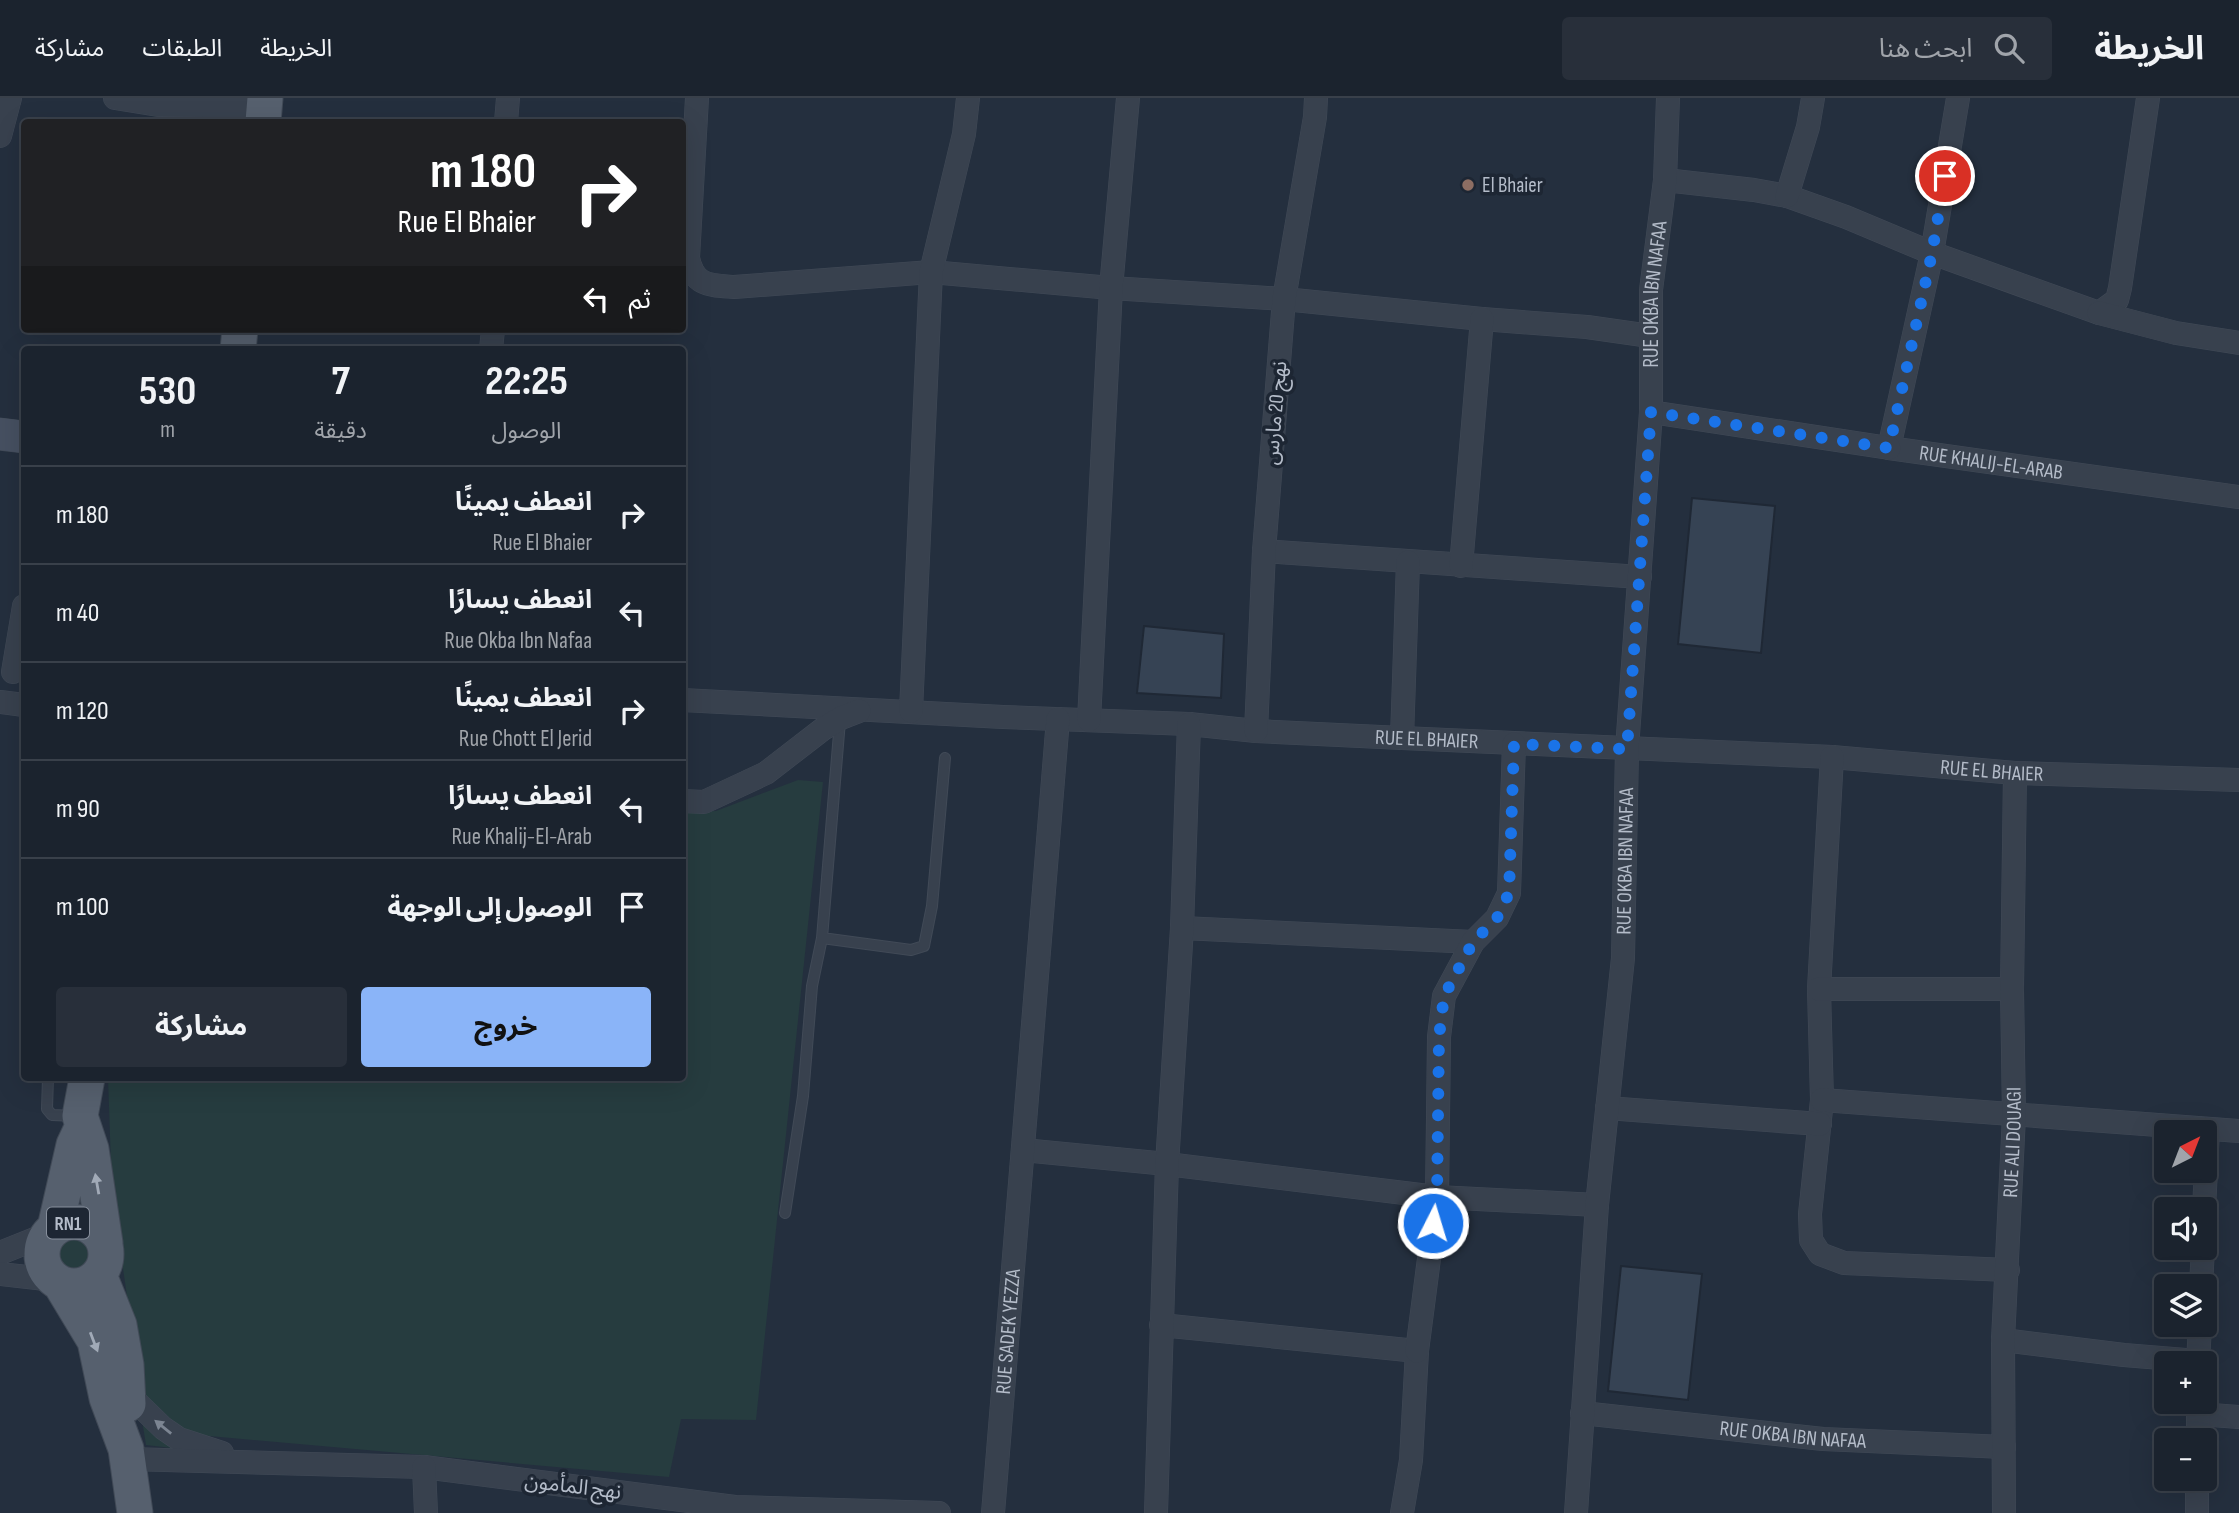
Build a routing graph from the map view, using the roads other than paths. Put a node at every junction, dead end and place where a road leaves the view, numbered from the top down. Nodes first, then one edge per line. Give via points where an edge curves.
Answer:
1 (10, 98) edge
2 (115, 98) edge
3 (508, 98) edge
4 (697, 98) edge
5 (968, 98) edge
6 (1128, 98) edge
7 (1317, 98) edge
8 (1668, 98) edge
9 (1813, 98) edge
10 (1958, 98) edge
11 (2148, 98) edge
12 (158, 102) edge
13 (264, 109) edge
14 (506, 119) edge
15 (0, 136) edge
16 (687, 180) edge
17 (1665, 180) junction
18 (1787, 196) junction
19 (1932, 253) junction
20 (932, 271) junction
21 (1111, 288) junction
22 (1284, 299) junction
23 (2099, 313) junction
24 (1482, 319) junction
25 (1650, 336) junction
26 (2239, 343) edge
27 (1651, 412) junction
28 (0, 434) edge
29 (21, 436) edge
30 (1889, 448) junction
31 (2239, 497) edge
32 (1264, 551) junction
33 (1408, 562) junction
34 (1461, 566) junction
35 (1640, 577) junction
36 (21, 624) edge
37 (13, 672) dead end
38 (686, 700) edge
39 (0, 702) edge
40 (21, 705) edge
41 (865, 709) junction
42 (911, 712) junction
43 (841, 718) junction
44 (1058, 719) junction
45 (1089, 720) junction
46 (1189, 724) junction
47 (1255, 731) junction
48 (1402, 738) junction
49 (1514, 744) junction
50 (1627, 749) junction
51 (1832, 757) junction
52 (945, 758) dead end
53 (2015, 772) junction
54 (2239, 779) edge
55 (686, 801) edge
56 (1182, 928) junction
57 (822, 938) junction
58 (1473, 942) junction
59 (1819, 989) junction
60 (2012, 989) junction
61 (48, 1081) edge
62 (87, 1081) edge
63 (1822, 1100) junction
64 (1607, 1108) junction
65 (2014, 1116) junction
66 (81, 1121) junction
67 (1821, 1124) junction
68 (2154, 1125) edge
69 (2217, 1130) edge
70 (2239, 1131) edge
71 (1023, 1150) junction
72 (1167, 1164) junction
73 (1437, 1197) junction
74 (1597, 1205) junction
75 (785, 1213) dead end
76 (52, 1231) junction
77 (0, 1253) edge
78 (102, 1259) junction
79 (2008, 1270) junction
80 (0, 1274) edge
81 (57, 1282) junction
82 (1161, 1325) junction
83 (2003, 1340) junction
84 (1417, 1351) junction
85 (2154, 1358) edge
86 (128, 1395) junction
87 (2217, 1412) edge
88 (1582, 1413) junction
89 (2239, 1417) edge
90 (2004, 1447) junction
91 (127, 1454) junction
92 (248, 1461) junction
93 (424, 1467) junction
94 (2197, 1491) edge
95 (625, 1503) edge
96 (135, 1513) edge
97 (426, 1513) edge
98 (939, 1513) edge
99 (993, 1513) edge
100 (1156, 1513) edge
101 (1402, 1513) edge
102 (1576, 1513) edge
103 (2004, 1513) edge
104 (2197, 1513) edge

1 - 15 street
2 - 12 street
3 - 14 street
4 - 16 street
5 - 20 street
6 - 21 street
7 - 22 street, نهج 20 مارس
8 - 17 street, RUE OKBA IBN NAFAA
9 - 18 street
10 - 19 street, RUE KHALIJ-EL-ARAB
11 - 23 street via 2120,288 2117,300
12 - 13 street
16 - 20 street via 688,258 698,280 708,284 734,287
17 - 18 street
17 - 25 street, RUE OKBA IBN NAFAA
18 - 19 street
19 - 23 street
19 - 30 street, RUE KHALIJ-EL-ARAB
20 - 21 street
20 - 42 street
21 - 22 street
21 - 45 street
22 - 24 street
22 - 32 street, نهج 20 مارس
23 - 26 street
24 - 25 street
24 - 34 street
25 - 27 street, RUE OKBA IBN NAFAA
27 - 30 street
27 - 35 street, RUE OKBA IBN NAFAA
28 - 29 main road
30 - 31 street, RUE KHALIJ-EL-ARAB
32 - 33 street
32 - 47 street, نهج 20 مارس
33 - 34 street
33 - 48 street
34 - 35 street
35 - 50 street, RUE OKBA IBN NAFAA
36 - 37 street
38 - 41 street, RUE EL BHAIER
39 - 40 street
41 - 42 street, RUE EL BHAIER
41 - 43 street
42 - 44 street, RUE EL BHAIER
43 - 55 street via 766,773 704,802
43 - 57 lane
44 - 45 street, RUE EL BHAIER
44 - 71 street, RUE SADEK YEZZA
45 - 46 street, RUE EL BHAIER
46 - 47 street, RUE EL BHAIER
46 - 56 street
47 - 48 street, RUE EL BHAIER
48 - 49 street, RUE EL BHAIER
49 - 50 street, RUE EL BHAIER
49 - 58 street via 1509,893 1497,918
50 - 51 street, RUE EL BHAIER
50 - 64 street, RUE OKBA IBN NAFAA via 1623,958
51 - 53 street, RUE EL BHAIER
51 - 59 street
52 - 57 lane via 932,906 924,946 911,950
53 - 54 street, RUE EL BHAIER
53 - 60 street, RUE ALI DOUAGI
56 - 58 street
56 - 72 street
57 - 75 lane via 812,986 803,1096
58 - 73 street via 1444,996 1439,1037
59 - 60 street
59 - 63 street
60 - 65 street, RUE ALI DOUAGI
61 - 66 lane via 45,1100 51,1115
62 - 66 main road, RN1
63 - 65 street
63 - 67 street
64 - 67 street
64 - 74 street, RUE OKBA IBN NAFAA
65 - 68 street
65 - 79 street, RUE ALI DOUAGI
66 - 76 main road, RN1
78 -> 66 main road, RN1 via 91,1149
67 - 79 street via 1810,1214 1811,1240 1820,1254 1843,1263
69 - 70 street
71 - 72 street
71 - 99 street, RUE SADEK YEZZA
72 - 73 street
72 - 82 street
73 - 74 street
73 - 84 street
74 - 88 street, RUE OKBA IBN NAFAA
76 - 77 street
76 - 78 main road, RN1 via 74,1222 93,1228
76 - 81 main road, RN1 via 44,1242 43,1263
78 - 81 main road via 91,1282 70,1286
78 - 86 main road, RN1 via 120,1325
79 - 83 street, RUE ALI DOUAGI
80 - 81 street
81 -> 91 main road, RN1 via 95,1340 107,1398
82 - 84 street
82 - 100 street
83 - 85 street
83 - 90 street, RUE ALI DOUAGI
84 - 101 street via 1411,1460
86 - 91 main road, RN1
92 -> 86 street, نهج المأمون via 179,1439
87 - 89 street
88 - 90 street, RUE OKBA IBN NAFAA via 1823,1439
88 - 102 street, RUE OKBA IBN NAFAA
90 - 103 street, RUE ALI DOUAGI
91 - 92 street, نهج المأمون
91 - 96 main road, RN1
92 - 93 street, نهج المأمون
93 - 95 street, نهج المأمون
93 - 97 street
94 - 104 street
95 - 98 street, نهج المأمون

